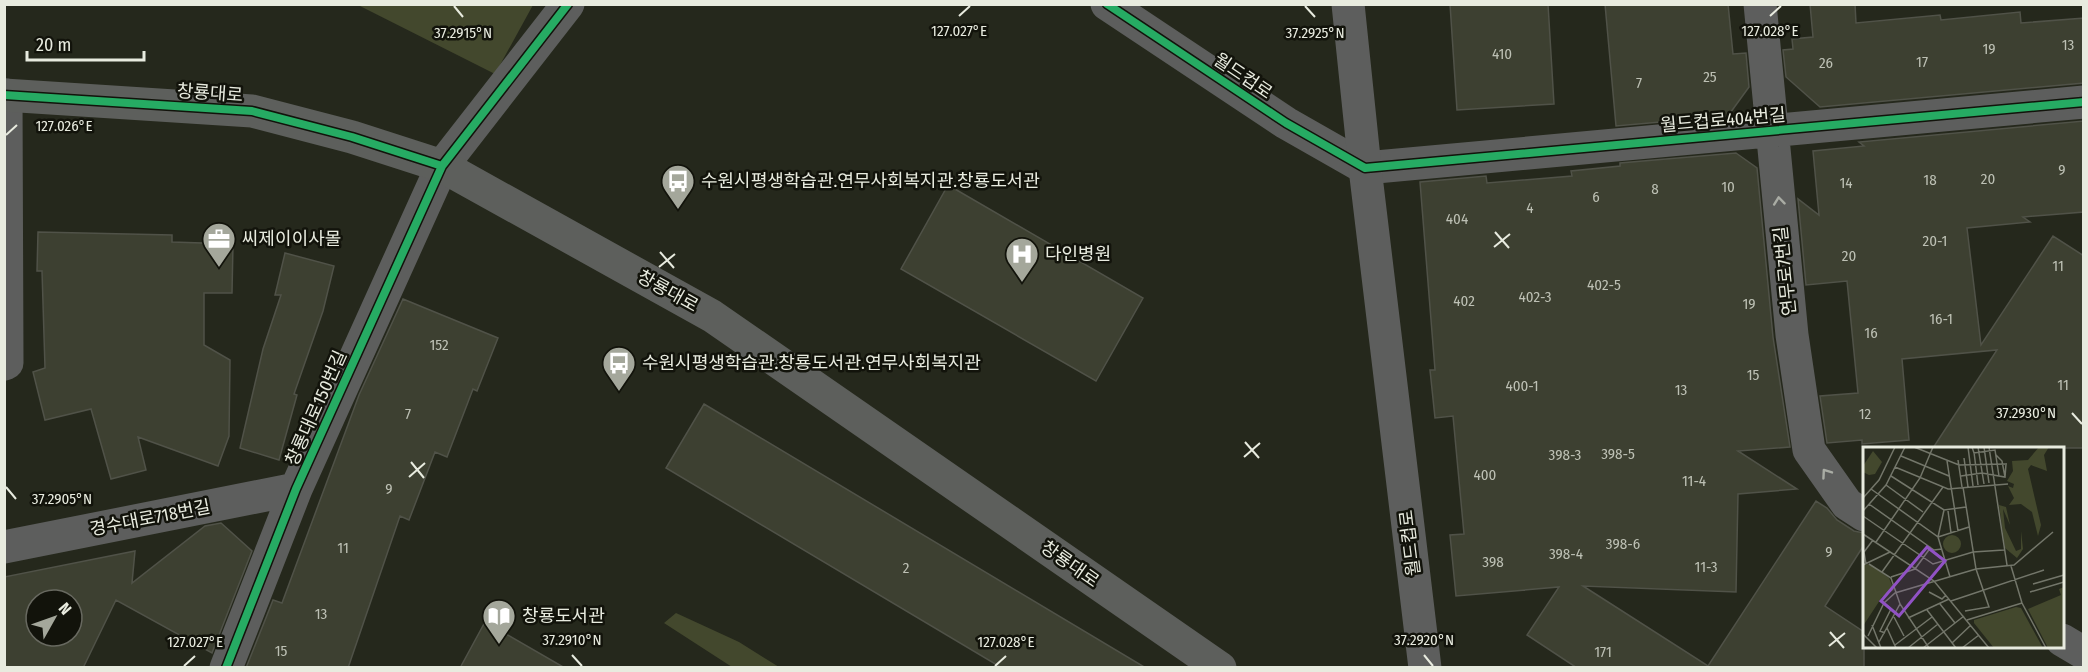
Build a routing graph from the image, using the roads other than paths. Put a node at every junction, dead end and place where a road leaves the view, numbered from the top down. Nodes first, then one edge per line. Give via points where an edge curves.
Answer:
1 (568, 4) edge
2 (1107, 4) edge
3 (1348, 4) edge
4 (1760, 4) edge
5 (5, 95) edge
6 (2084, 102) edge
7 (1772, 131) junction
8 (442, 166) junction
9 (1365, 168) junction
10 (4, 364) edge
11 (296, 489) junction
12 (1863, 514) edge
13 (4, 547) edge
14 (2064, 641) edge
15 (2084, 653) edge
16 (226, 668) edge
17 (1220, 668) edge
18 (1425, 668) edge

1 - 8 street, 창룡대로150번길
2 - 9 street, 월드컵로 via 1286,123
3 - 9 street, 월드컵로
4 - 7 street, 연무로7번길
5 - 8 main road, 창룡대로 via 252,111
5 - 10 street
6 - 7 street, 월드컵로404번길
7 - 9 street, 월드컵로404번길
12 -> 7 street, 연무로7번길 via 1847,504 1809,450 1792,335
8 - 11 street, 창룡대로150번길
8 - 17 main road, 창룡대로 via 712,316
9 - 18 street, 월드컵로
11 - 13 street, 경수대로718번길
11 - 16 street, 창룡대로150번길
14 - 15 street

